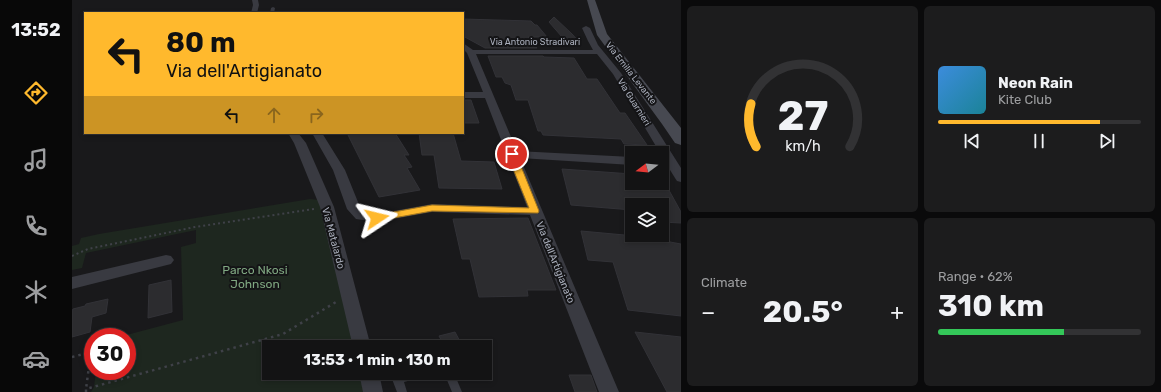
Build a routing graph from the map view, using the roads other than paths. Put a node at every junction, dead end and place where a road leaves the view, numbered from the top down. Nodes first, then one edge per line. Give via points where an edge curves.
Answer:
1 (255, 0) edge
2 (591, 0) edge
3 (273, 8) dead end
4 (254, 12) edge
5 (272, 12) edge
6 (586, 28) dead end
7 (467, 49) edge
8 (599, 52) junction
9 (616, 72) junction
10 (632, 73) junction
11 (464, 95) edge
12 (489, 95) junction
13 (294, 134) edge
14 (318, 134) edge
15 (681, 140) edge
16 (657, 146) edge
17 (512, 154) junction
18 (625, 161) edge
19 (669, 165) edge
20 (681, 178) edge
21 (535, 211) junction
22 (166, 260) dead end
23 (72, 283) edge
24 (360, 340) edge
25 (370, 380) edge
26 (397, 380) edge
27 (451, 380) edge
28 (373, 392) edge
29 (402, 392) edge
30 (457, 392) edge
31 (609, 392) edge

1 - 4 street
2 - 10 main road, Via Emilia Levante via 602,35
3 - 5 lane
6 - 8 street, Via Guarnieri via 588,36
7 - 8 street, Via Antonio Stradivari
7 - 12 street, Via dell'Artigianato
8 - 9 street, Via Guarnieri
9 - 10 lane
9 - 16 street, Via Guarnieri
10 - 15 main road, Via Emilia Levante
11 - 12 street
12 - 17 street, Via dell'Artigianato
13 - 24 street, Via Matalardo via 327,207
14 - 21 street via 339,170 354,209 361,216 377,218 432,208
17 - 18 street
17 - 21 street, Via dell'Artigianato
19 - 20 street, Via Guarnieri
21 - 31 street, Via dell'Artigianato
22 - 23 street
25 - 28 street
26 - 29 lane
27 - 30 lane

